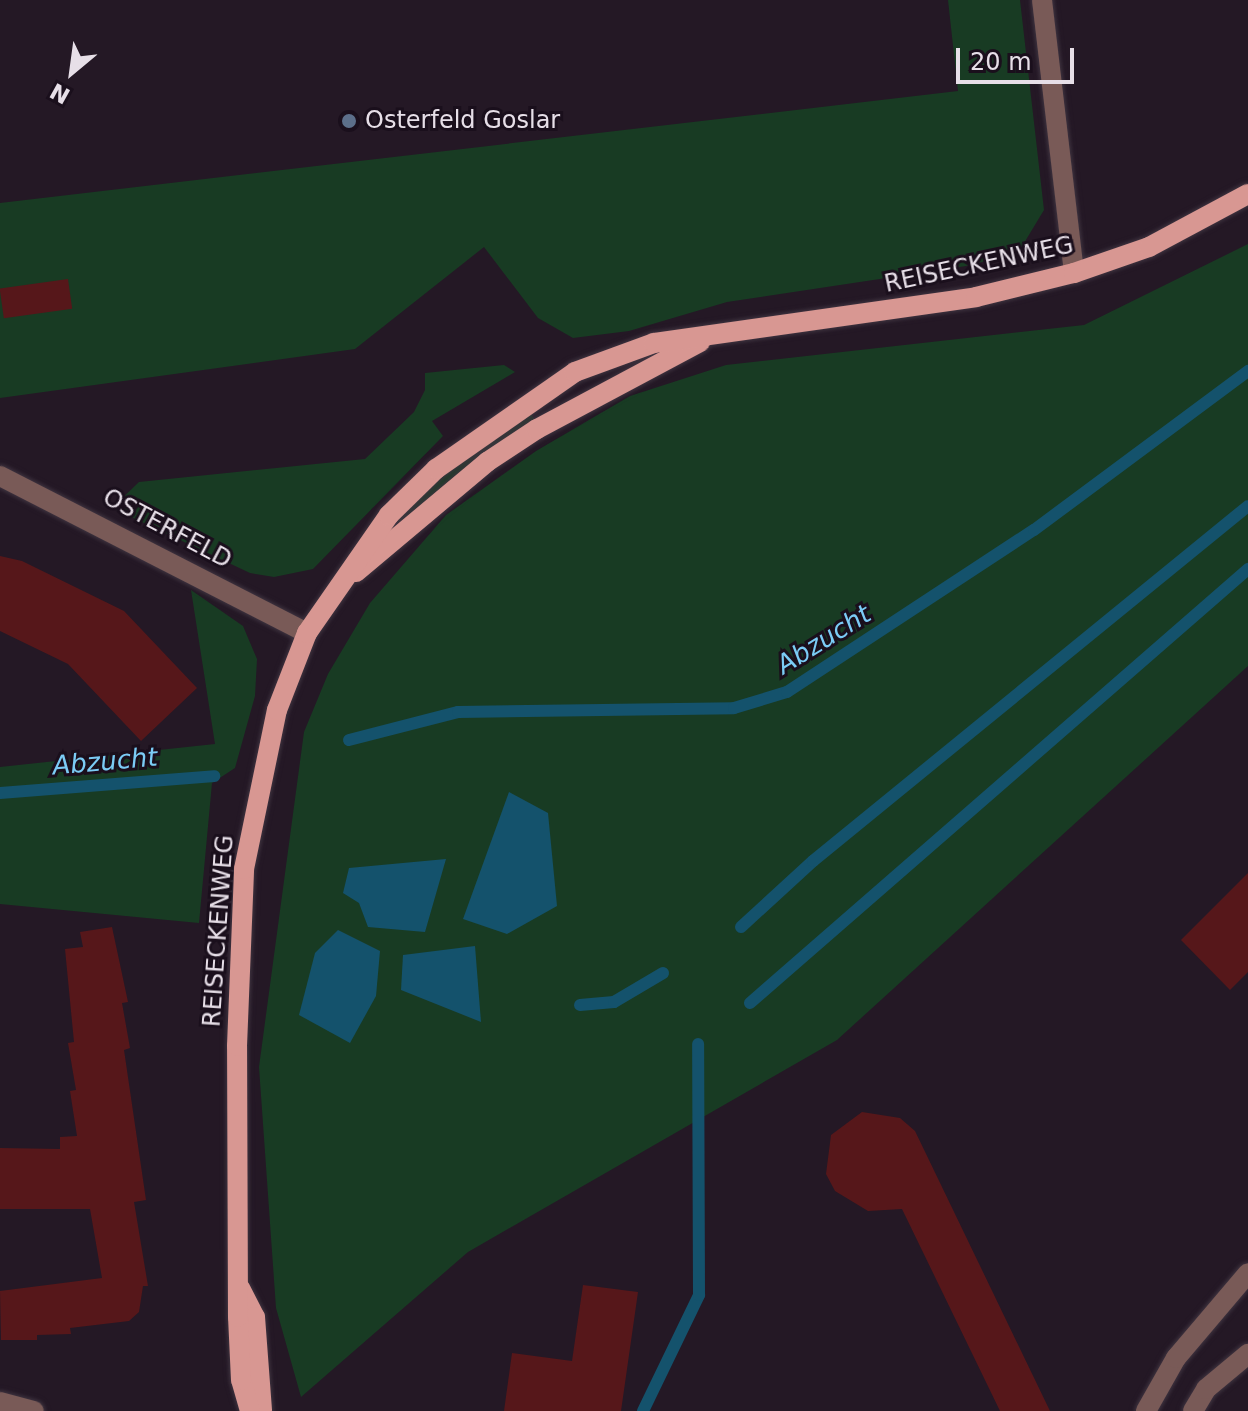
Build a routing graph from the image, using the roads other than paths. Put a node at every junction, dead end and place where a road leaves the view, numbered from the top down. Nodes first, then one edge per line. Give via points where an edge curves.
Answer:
1 (1042, 0) edge
2 (1248, 194) edge
3 (1074, 273) junction
4 (707, 338) junction
5 (0, 476) edge
6 (332, 593) junction
7 (307, 633) junction
8 (1248, 1273) edge
9 (240, 1288) junction
10 (1248, 1354) edge
11 (0, 1402) edge
12 (34, 1411) edge
13 (250, 1411) edge
14 (262, 1411) edge
15 (1146, 1411) edge
16 (1193, 1411) edge

1 - 3 street
2 - 3 main road, REISECKENWEG via 1149,247
3 - 4 main road, REISECKENWEG via 976,297
4 - 6 main road, REISECKENWEG via 559,414 487,462
4 - 6 main road, REISECKENWEG via 654,343 575,372 544,391 406,497
5 - 7 street, OSTERFELD
6 - 7 main road, REISECKENWEG
7 - 9 main road, REISECKENWEG via 277,710 244,869 237,1046
8 - 15 street via 1176,1358
9 - 13 main road, REISECKENWEG via 241,1380
9 - 14 main road, REISECKENWEG via 255,1317
10 - 16 street via 1206,1389
11 - 12 street

